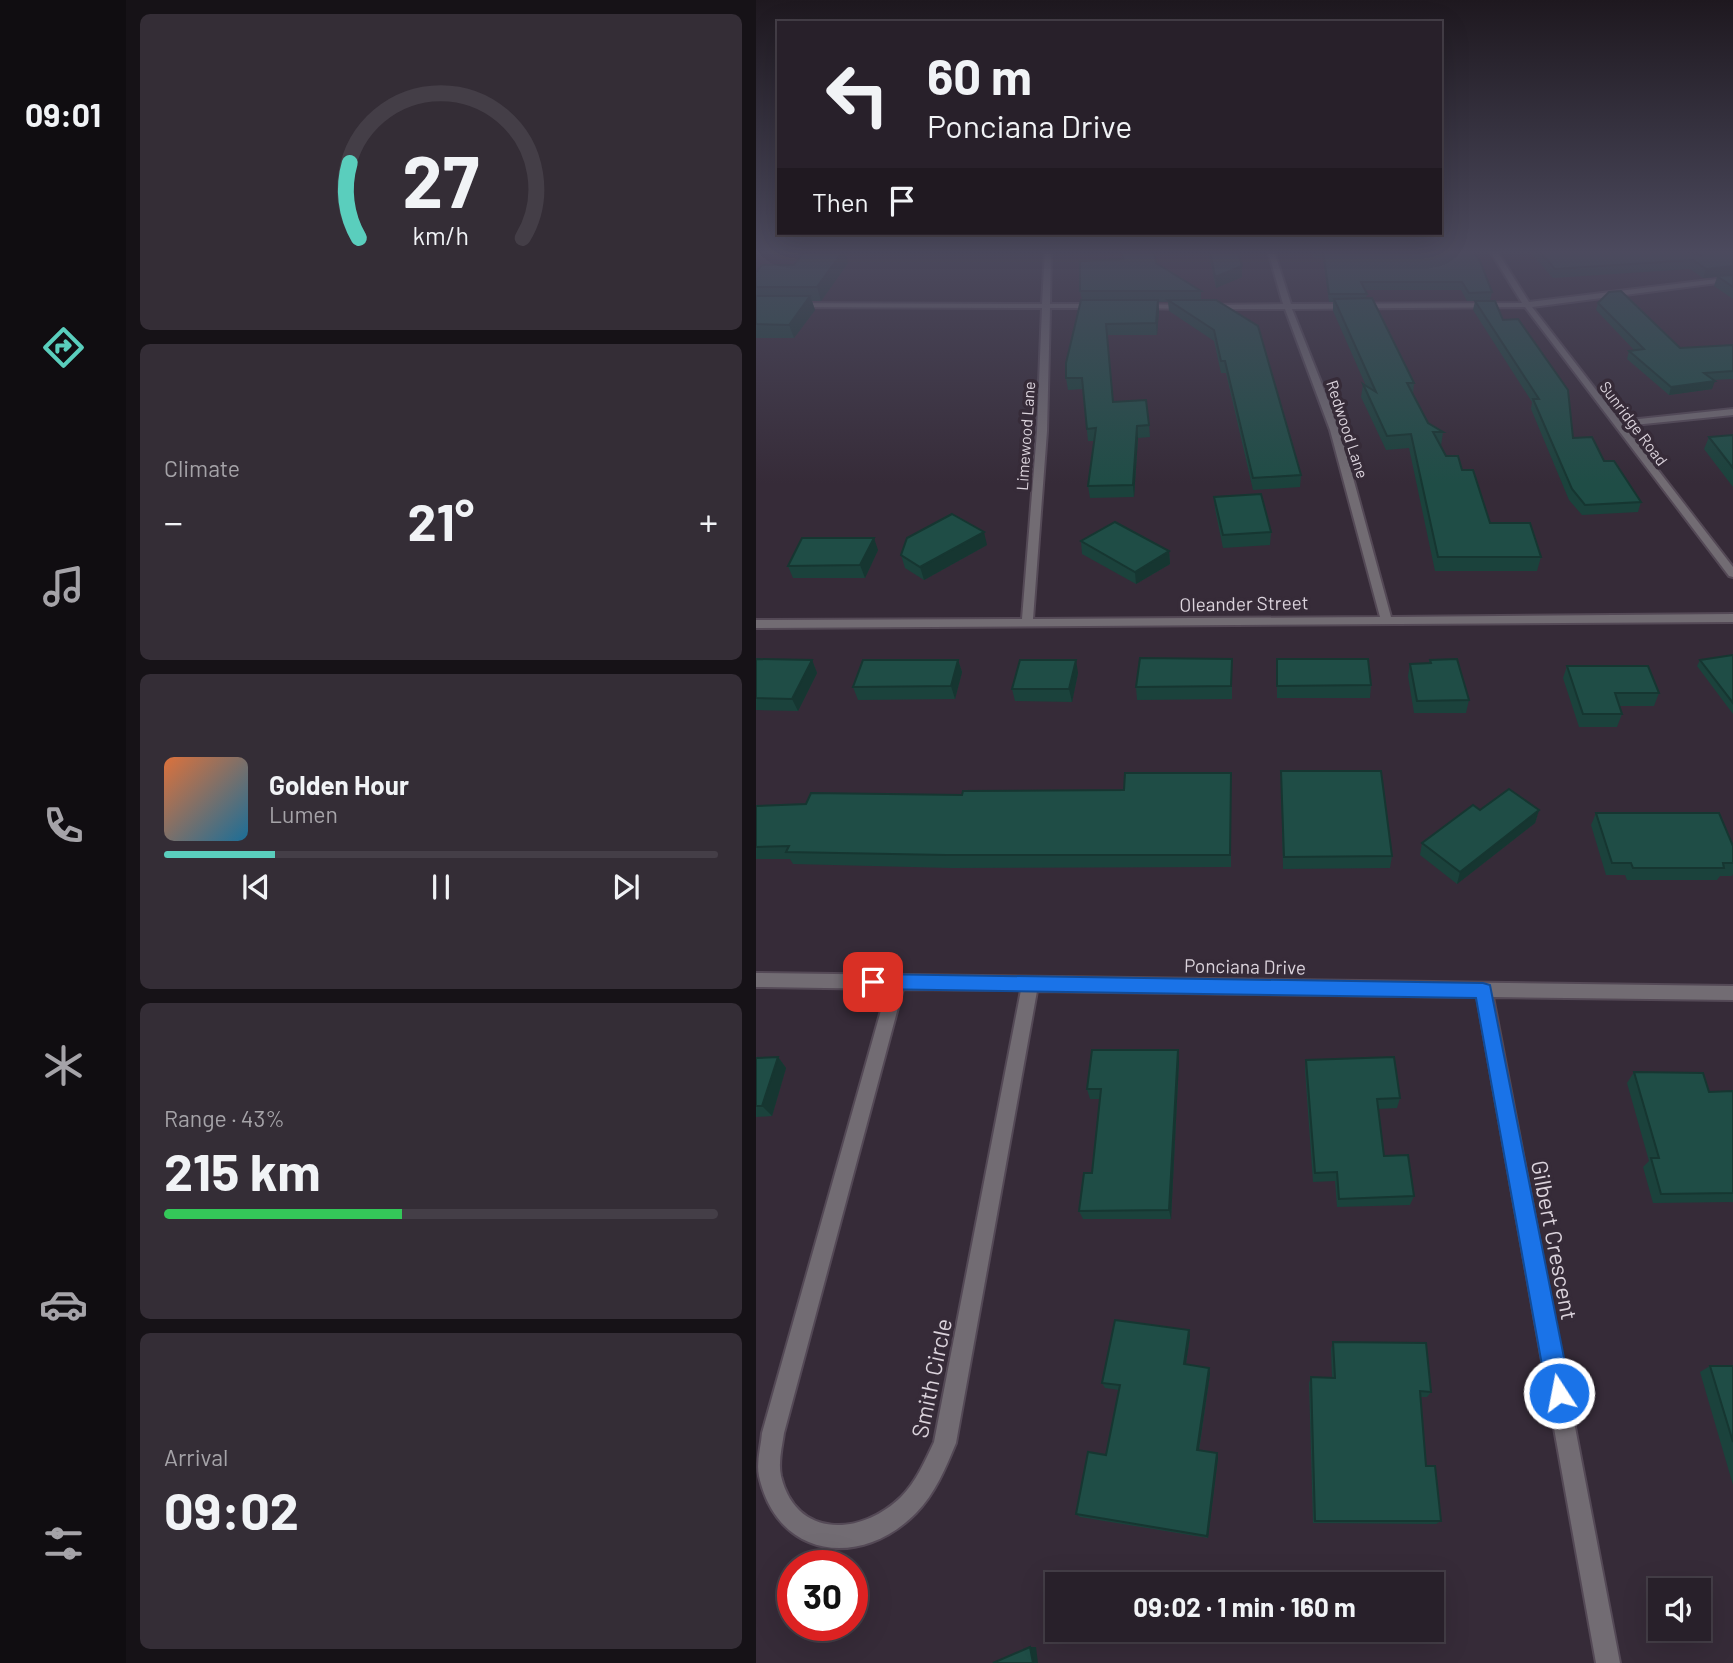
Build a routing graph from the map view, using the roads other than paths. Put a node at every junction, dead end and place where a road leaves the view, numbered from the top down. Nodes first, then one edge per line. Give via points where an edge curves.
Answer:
1 (1046, 329) edge
2 (1296, 329) edge
3 (1545, 329) edge
4 (1733, 412) edge
5 (1616, 424) junction
6 (1733, 574) edge
7 (1733, 618) edge
8 (1385, 619) junction
9 (1027, 623) junction
10 (756, 624) edge
11 (756, 980) edge
12 (897, 982) junction
13 (1030, 984) junction
14 (1483, 990) junction
15 (1733, 993) edge
16 (1608, 1663) edge

1 - 9 street, Limewood Lane
2 - 8 street, Redwood Lane via 1335,430
3 - 5 street, Sunridge Road
4 - 5 street
5 - 6 street, Sunridge Road
7 - 8 street, Oleander Street
8 - 9 street, Oleander Street
9 - 10 street, Oleander Street
11 - 12 street, Ponciana Drive
12 - 13 street, Ponciana Drive
12 - 13 street, Smith Circle via 773,1433 769,1475 781,1508 804,1531 836,1539 866,1534 905,1509 927,1483 945,1443
13 - 14 street, Ponciana Drive
14 - 15 street, Ponciana Drive
14 - 16 street, Gilbert Crescent

